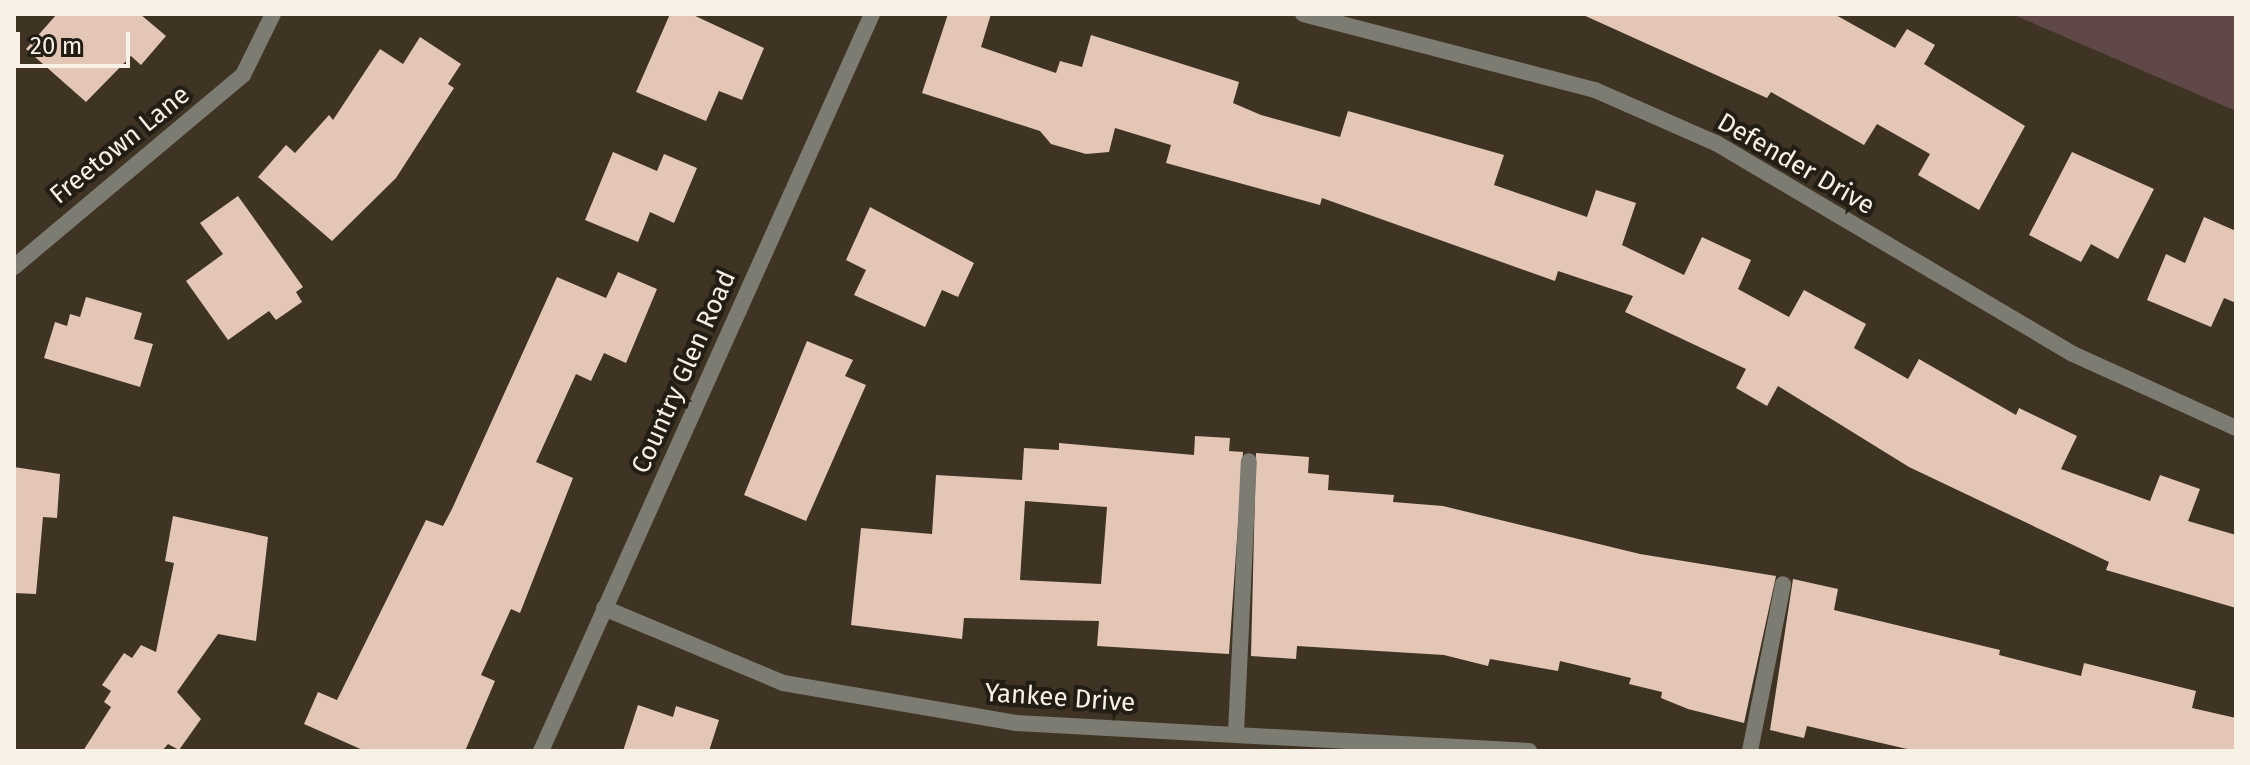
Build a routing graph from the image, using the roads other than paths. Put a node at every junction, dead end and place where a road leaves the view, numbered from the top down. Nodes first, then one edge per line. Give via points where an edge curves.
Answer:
1 (273, 14) edge
2 (872, 14) edge
3 (1303, 14) edge
4 (14, 267) edge
5 (2236, 428) edge
6 (1249, 461) dead end
7 (1783, 584) dead end
8 (604, 608) junction
9 (1236, 733) junction
10 (541, 751) edge
11 (1529, 751) edge
12 (1750, 751) edge

1 - 4 street, Freetown Lane via 243,75
2 - 8 street, Country Glen Road
3 - 5 street, Defender Drive via 1595,90 1703,137 2073,354
6 - 9 street
7 - 12 street
8 - 9 street, Yankee Drive via 783,683 1016,723
8 - 10 street, Country Glen Road
9 - 11 street, Yankee Drive

